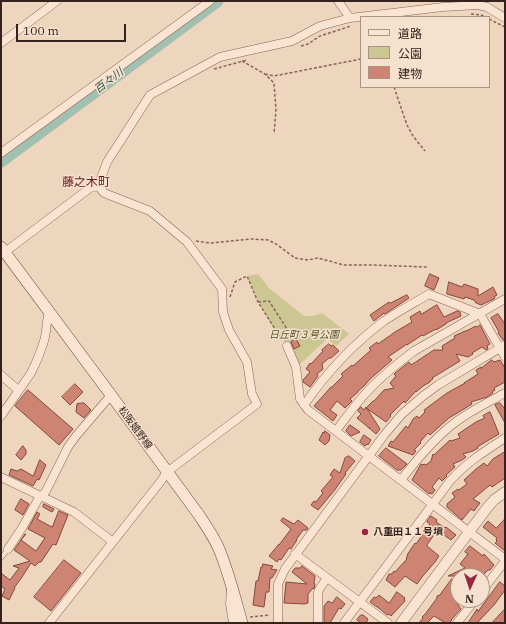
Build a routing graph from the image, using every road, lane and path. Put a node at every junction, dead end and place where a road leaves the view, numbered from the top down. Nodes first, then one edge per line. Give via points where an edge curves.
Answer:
1 (57, 1) edge
2 (210, 1) edge
3 (338, 1) edge
4 (486, 4) edge
5 (388, 16) edge
6 (505, 18) edge
7 (490, 20) edge
8 (360, 21) edge
9 (352, 22) junction
10 (505, 28) edge
11 (1, 43) edge
12 (300, 46) dead end
13 (248, 59) dead end
14 (360, 59) edge
15 (242, 61) junction
16 (208, 71) dead end
17 (264, 74) junction
18 (394, 88) edge
19 (274, 134) dead end
20 (426, 151) dead end
21 (1, 153) edge
22 (98, 186) junction
23 (187, 242) junction
24 (3, 250) edge
25 (427, 267) dead end
26 (229, 298) dead end
27 (505, 299) edge
28 (258, 302) junction
29 (49, 312) junction
30 (480, 314) junction
31 (287, 346) junction
32 (502, 347) edge
33 (505, 357) edge
34 (1, 375) edge
35 (18, 390) junction
36 (505, 393) edge
37 (111, 395) junction
38 (304, 405) junction
39 (1, 416) edge
40 (336, 431) junction
41 (505, 438) edge
42 (369, 456) junction
43 (167, 472) junction
44 (1, 477) edge
45 (401, 480) junction
46 (505, 492) edge
47 (41, 496) junction
48 (433, 504) junction
49 (469, 531) junction
50 (113, 542) junction
51 (8, 549) joint
52 (295, 554) junction
53 (1, 558) edge
54 (505, 560) edge
55 (327, 578) junction
56 (490, 580) edge
57 (231, 584) junction
58 (360, 602) junction
59 (469, 608) edge
60 (278, 619) edge
61 (244, 620) edge
62 (49, 623) edge
63 (234, 623) edge
64 (318, 623) edge
65 (344, 623) edge
66 (388, 623) edge
67 (401, 623) edge
68 (457, 623) edge

1 - 11 street
2 - 21 street
3 - 9 street
4 - 5 street via 443,7
4 - 6 street
7 - 10 path
8 - 9 street
9 - 12 path
9 - 22 street via 320,26 292,41 220,57 150,95 107,162
13 - 15 path
14 - 17 path via 274,76
15 - 16 path
15 - 17 path
17 - 19 path via 274,83
18 - 20 path via 407,125
22 - 23 street via 104,193 150,211
22 - 24 street via 90,188
23 - 25 path via 268,240 295,258 318,258 344,265
23 - 43 street via 222,289 223,312 229,330 247,362 252,394 257,404
24 - 29 main road, 松阪嬉野線
26 - 28 path via 235,282 247,276
27 - 30 street
28 - 31 path
28 - 31 path via 269,301 290,332
29 - 35 street via 44,341 31,373
29 - 37 main road, 松阪嬉野線
30 - 32 street
30 - 38 street via 429,294 385,321 357,343 324,377
30 - 40 street via 402,360 364,395
31 - 38 street via 296,367 300,399
32 - 33 street
32 - 42 street via 419,399 395,423
34 - 35 street
35 - 39 street
36 - 45 street via 443,432
37 - 43 main road, 松阪嬉野線
37 - 47 street via 68,447
38 - 40 street
40 - 42 street
41 - 48 street via 460,471
42 - 45 street
42 - 52 street
43 - 50 street
43 - 57 main road, 松阪嬉野線 via 211,534
44 - 47 street
45 - 48 street
46 - 49 street via 494,500
47 - 50 street via 74,512
47 - 51 street
48 - 49 street
48 - 58 street
49 - 54 street
49 - 67 street
50 - 62 street
51 - 53 lane
52 - 55 street
52 - 60 street via 278,584
54 - 56 street
55 - 58 street
55 - 64 street via 318,592
57 - 61 main road, 松阪嬉野線
57 - 63 street via 230,604
58 - 65 street
58 - 66 street
59 - 68 street
60 - 61 path

